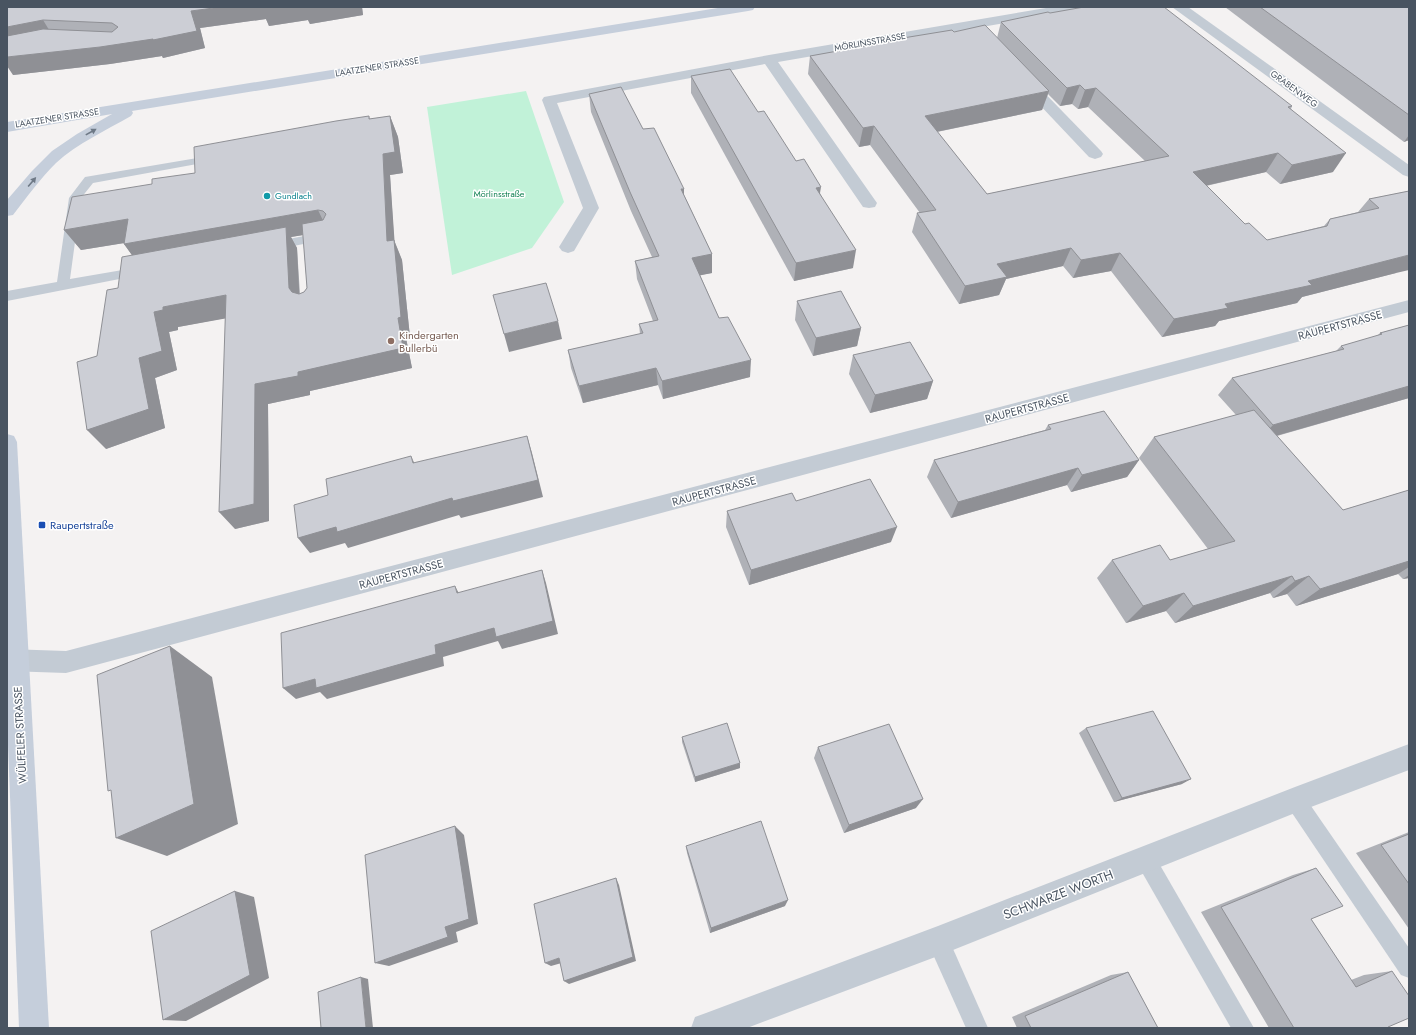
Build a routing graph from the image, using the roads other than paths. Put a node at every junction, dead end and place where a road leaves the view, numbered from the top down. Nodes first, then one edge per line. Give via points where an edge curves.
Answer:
1 (748, 7) edge
2 (1075, 7) edge
3 (1178, 7) edge
4 (971, 24) junction
5 (982, 36) edge
6 (769, 59) junction
7 (1014, 70) edge
8 (143, 104) junction
9 (7, 127) edge
10 (1095, 154) dead end
11 (228, 156) edge
12 (1409, 172) edge
13 (869, 203) dead end
14 (7, 211) edge
15 (328, 236) edge
16 (304, 240) junction
17 (568, 247) dead end
18 (257, 249) edge
19 (305, 255) edge
20 (149, 269) edge
21 (63, 285) junction
22 (7, 296) edge
23 (1409, 306) edge
24 (7, 442) edge
25 (12, 660) edge
26 (1409, 757) edge
27 (1295, 800) junction
28 (1146, 860) junction
29 (938, 942) junction
30 (1409, 967) edge
31 (34, 1028) edge
32 (706, 1028) edge
33 (977, 1028) edge
34 (1242, 1028) edge

1 - 8 main road, LAATZENER STRASSE
2 - 4 street, MÖRLINSSTRASSE
3 - 12 street, GRABENWEG
4 - 5 street
4 - 6 street, MÖRLINSSTRASSE
6 - 13 street
6 - 17 street, MÖRLINSSTRASSE via 549,100 591,208
7 - 10 street
8 - 9 main road, LAATZENER STRASSE
14 -> 8 main road via 58,154 86,135
11 - 21 lane via 89,180 75,198
15 - 16 lane
16 - 18 lane
16 - 19 lane
20 - 21 lane
21 - 22 lane
23 - 25 street, RAUPERTSTRASSE via 66,662
24 - 25 main road, WÜLFELER STRASSE
25 - 31 main road, WÜLFELER STRASSE
26 - 27 street, SCHWARZE WORTH
27 - 28 street, SCHWARZE WORTH
27 - 30 lane
28 - 29 street, SCHWARZE WORTH
28 - 34 lane
29 - 32 street, SCHWARZE WORTH
29 - 33 lane

